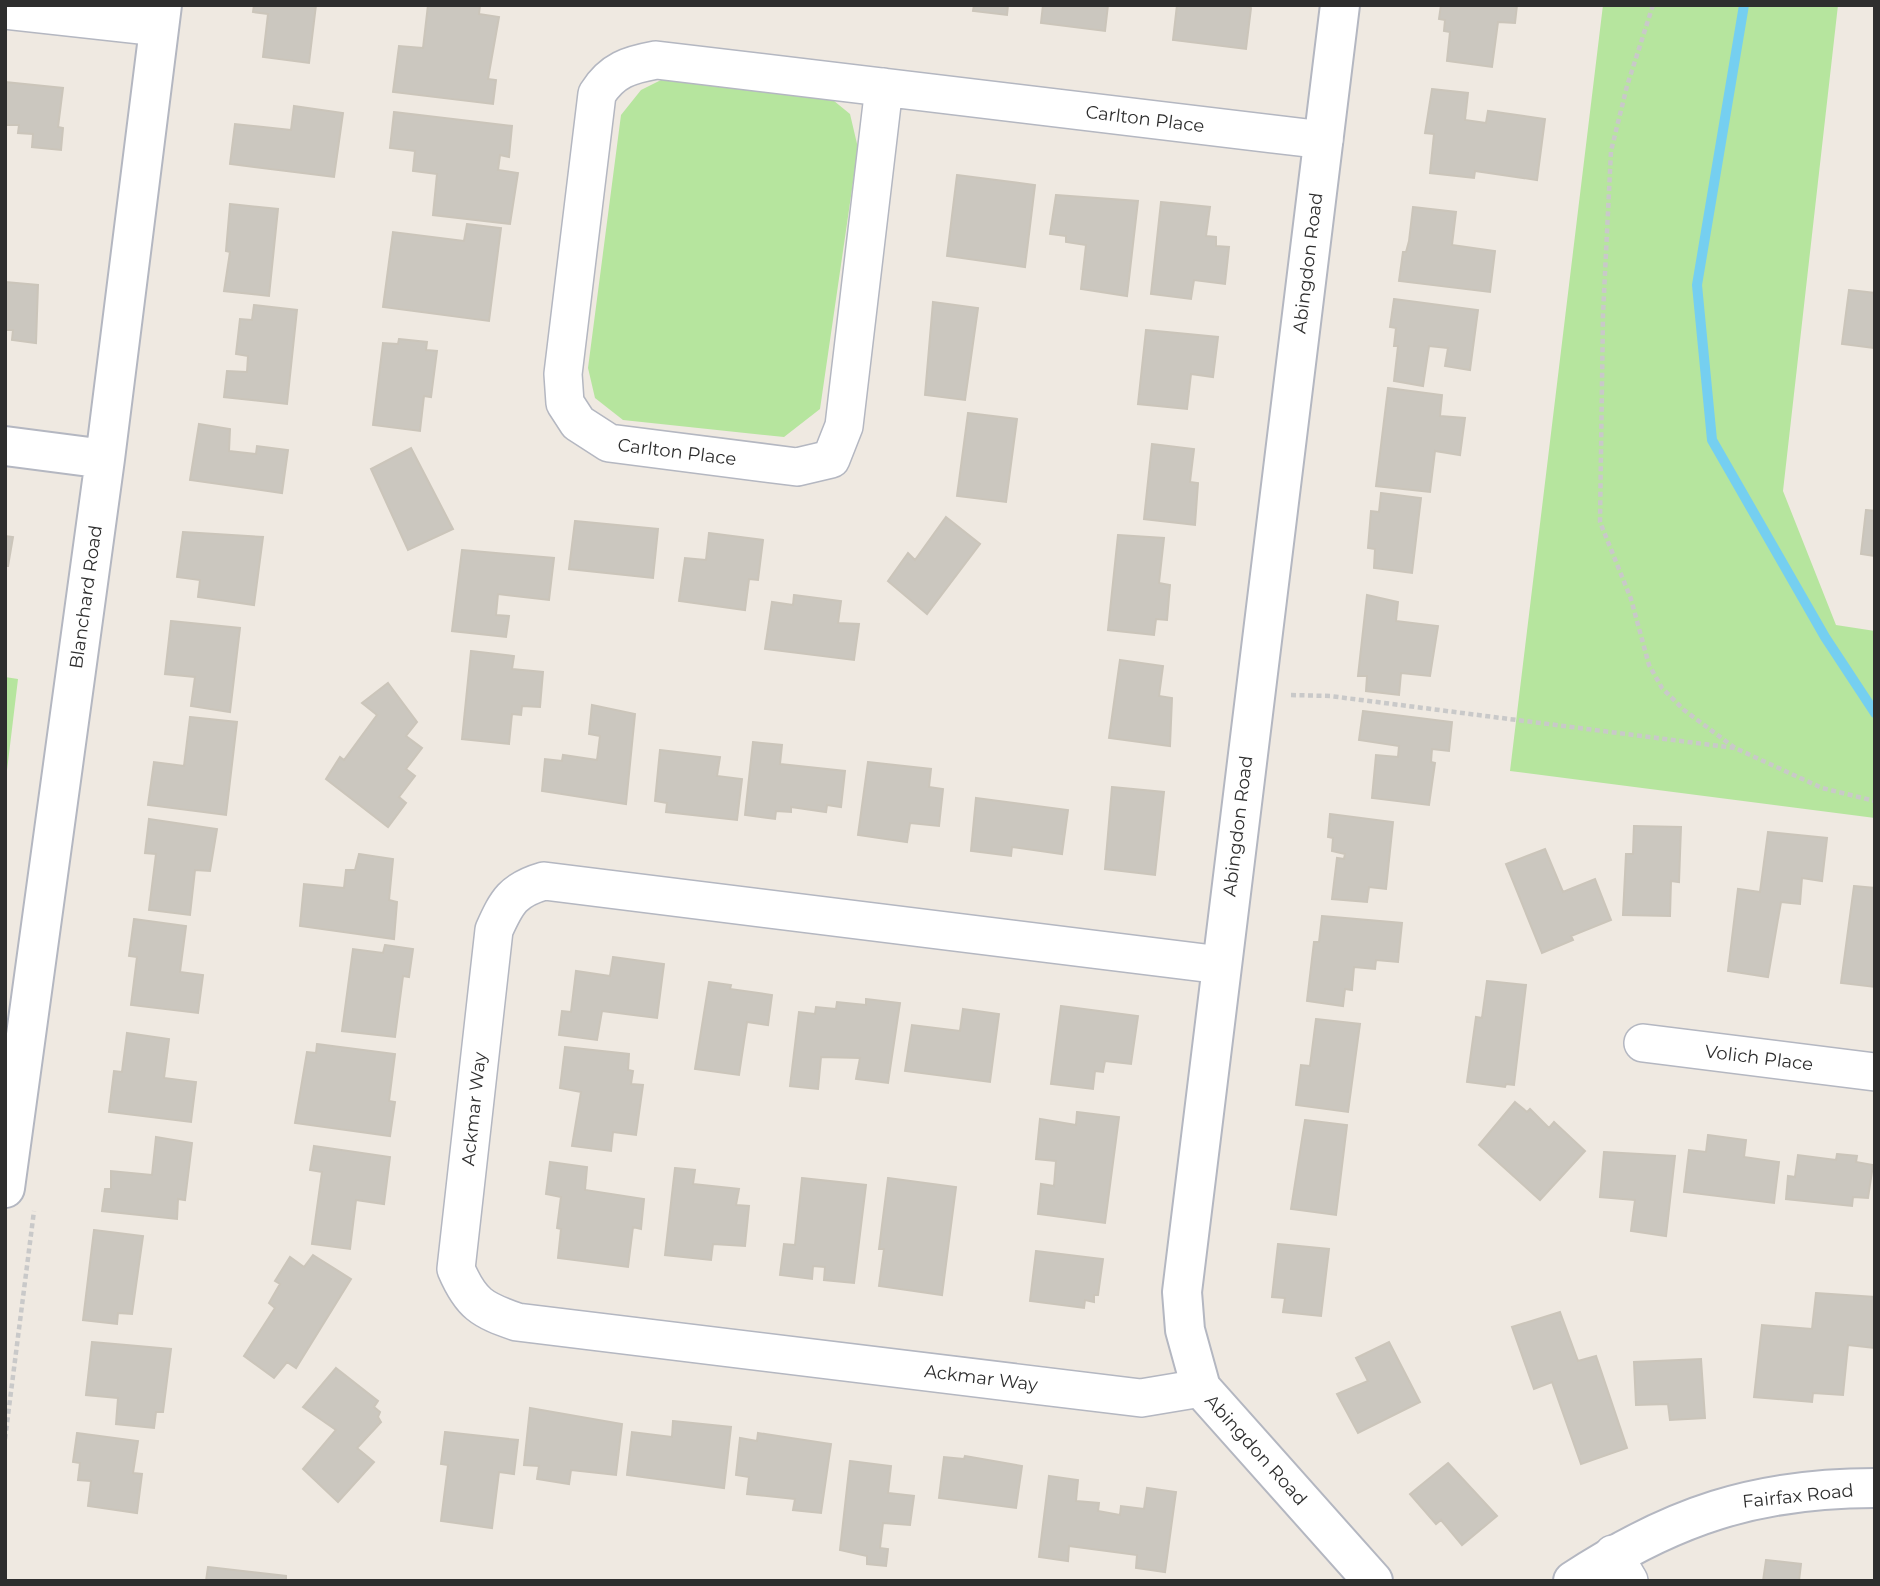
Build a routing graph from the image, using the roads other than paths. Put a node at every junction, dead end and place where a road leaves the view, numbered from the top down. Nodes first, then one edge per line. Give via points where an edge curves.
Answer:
1 (1340, 5) edge
2 (5, 9) edge
3 (161, 16) edge
4 (884, 88) junction
5 (1324, 141) junction
6 (5, 446) edge
7 (105, 459) junction
8 (1221, 965) junction
9 (1643, 1044) dead end
10 (1875, 1072) edge
11 (5, 1188) edge
12 (1201, 1388) junction
13 (1875, 1488) edge
14 (1621, 1567) edge
15 (1373, 1581) edge
16 (1573, 1581) edge

1 - 5 street, Abingdon Road
2 - 3 street
3 - 7 street, Blanchard Road
4 - 4 street, Carlton Place via 656,60 629,65 608,77 597,94 563,374 565,403 578,423 609,443 797,467 831,459 844,426
4 - 5 street, Carlton Place
5 - 8 street, Abingdon Road
6 - 7 street
7 - 11 street, Blanchard Road
8 - 12 street, Abingdon Road via 1182,1292 1185,1330
8 - 12 street, Ackmar Way via 544,881 522,888 506,905 495,930 456,1269 467,1294 487,1312 517,1322 1141,1398
9 - 10 street, Volich Place
12 - 15 street, Abingdon Road
13 - 14 street, Fairfax Road via 1794,1492 1733,1503 1679,1521
14 - 16 street, Fairfax Road

